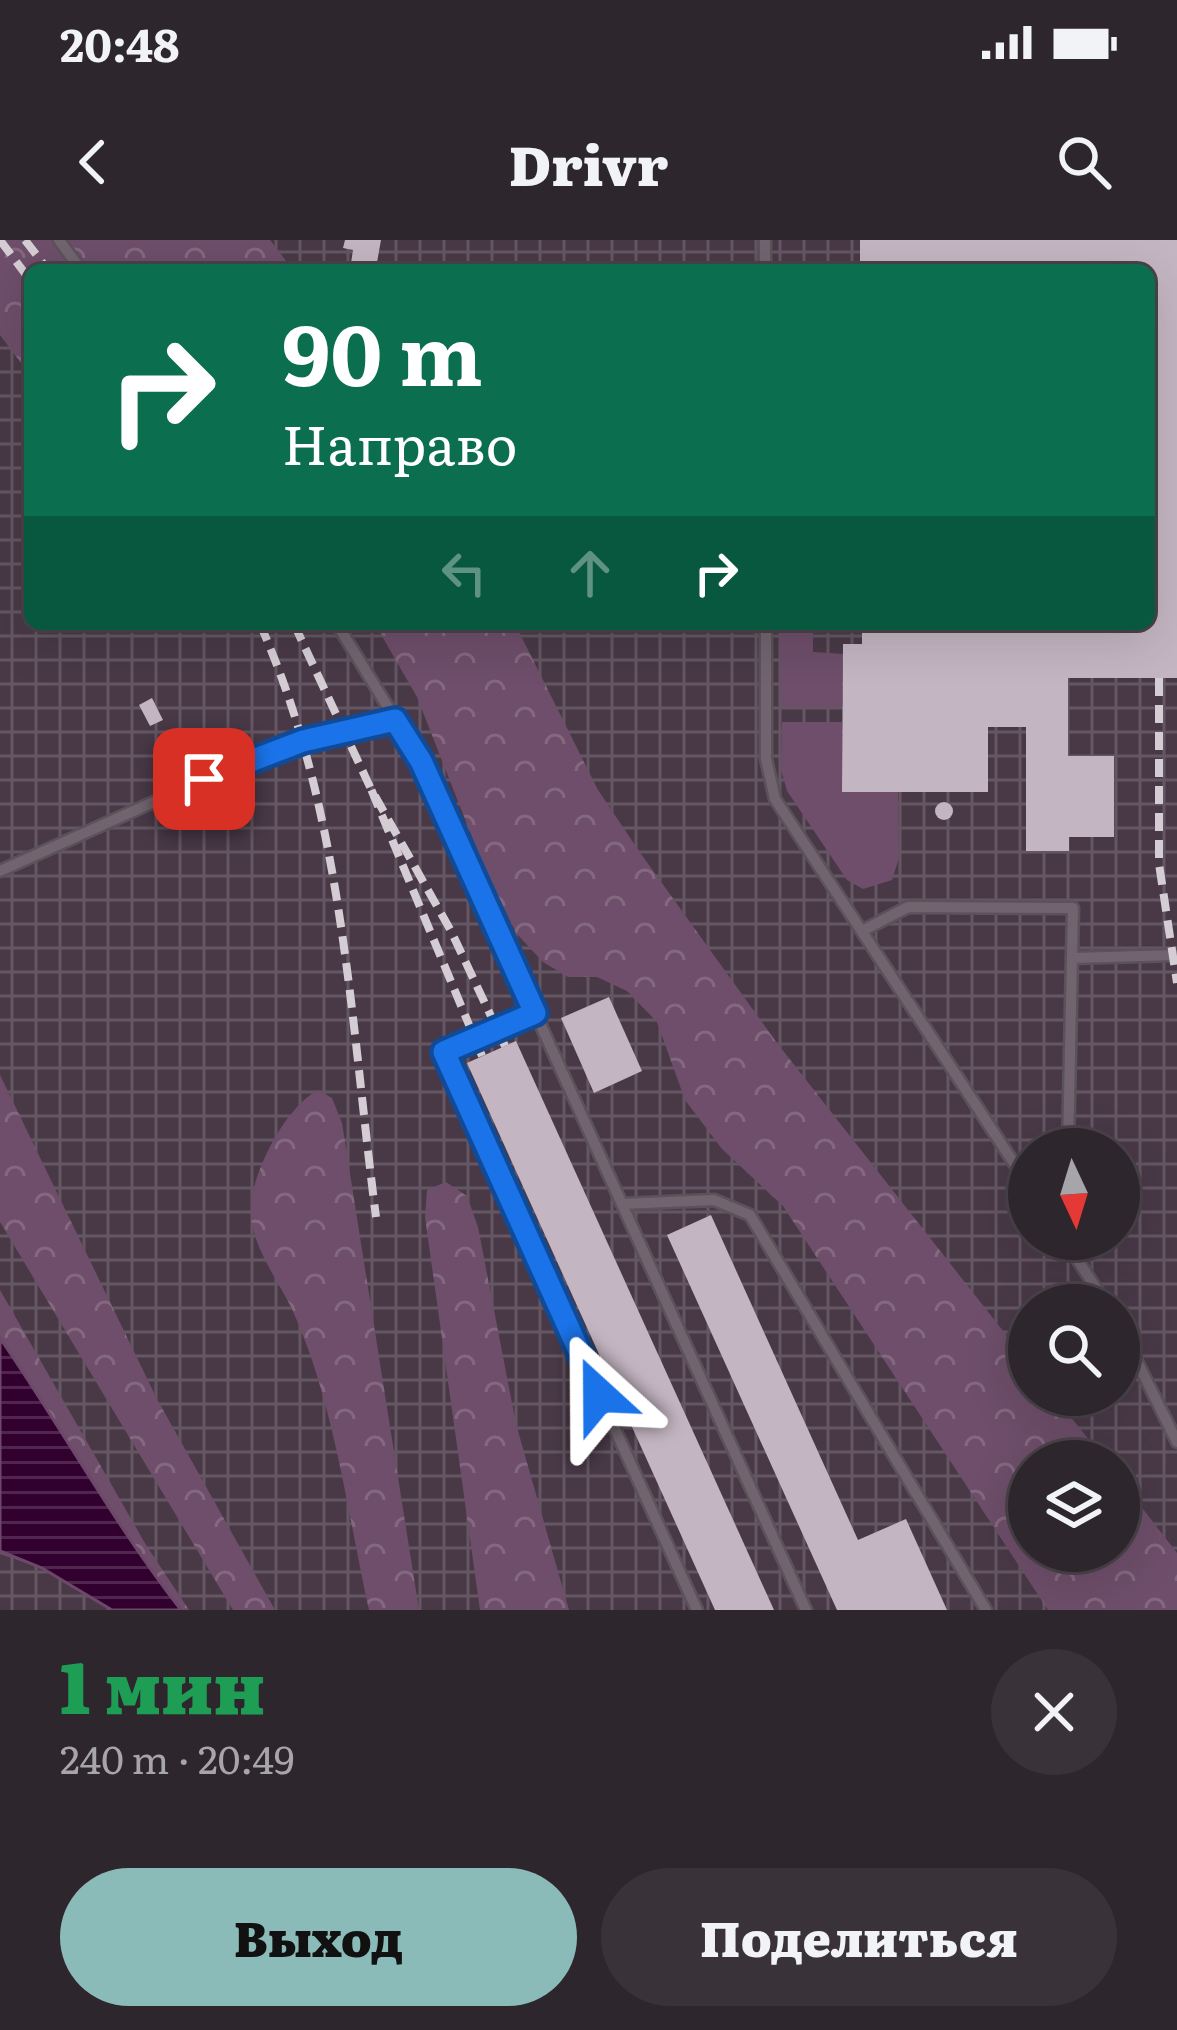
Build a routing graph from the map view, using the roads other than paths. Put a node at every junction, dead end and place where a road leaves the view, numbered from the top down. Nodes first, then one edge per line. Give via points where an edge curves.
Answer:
1 (341, 630) edge
2 (766, 630) edge
3 (395, 720) junction
4 (0, 871) edge
5 (862, 932) junction
6 (1177, 956) edge
7 (1072, 958) junction
8 (535, 1013) junction
9 (1068, 1128) edge
10 (1008, 1154) edge
11 (622, 1204) junction
12 (1140, 1367) edge
13 (1177, 1442) edge
14 (697, 1610) edge
15 (806, 1610) edge
16 (986, 1610) edge

1 - 3 lane
2 - 5 lane via 769,780
3 - 4 lane via 244,761
3 - 8 lane
5 - 7 lane via 908,907 1073,908
5 - 10 lane
6 - 7 lane
7 - 9 lane
8 - 11 lane
8 - 14 lane via 444,1052
11 - 15 lane
11 - 16 lane via 714,1200 750,1215
12 - 13 lane

